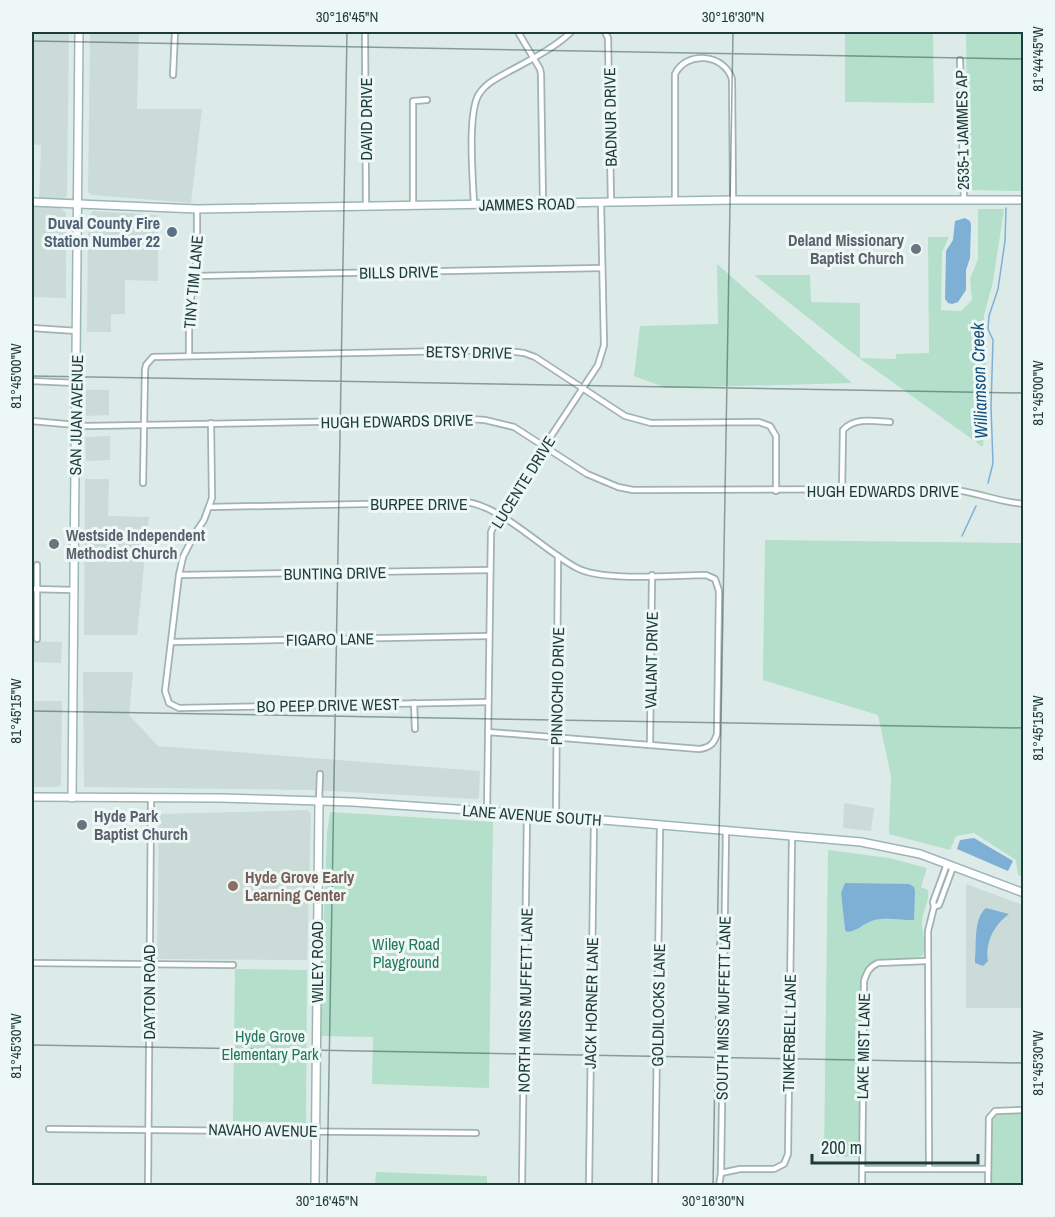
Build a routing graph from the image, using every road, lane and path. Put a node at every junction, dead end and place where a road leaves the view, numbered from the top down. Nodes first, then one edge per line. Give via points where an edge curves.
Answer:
1 (79, 32) edge
2 (175, 32) edge
3 (365, 32) edge
4 (518, 32) edge
5 (571, 32) edge
6 (605, 32) edge
7 (533, 58) junction
8 (960, 60) dead end
9 (173, 75) dead end
10 (427, 100) dead end
11 (732, 200) junction
12 (964, 200) junction
13 (1023, 200) edge
14 (675, 201) junction
15 (32, 202) edge
16 (601, 202) junction
17 (611, 202) junction
18 (77, 203) junction
19 (543, 204) junction
20 (474, 205) junction
21 (413, 206) junction
22 (366, 207) junction
23 (197, 209) junction
24 (602, 268) junction
25 (195, 276) junction
26 (32, 328) edge
27 (76, 331) junction
28 (189, 355) junction
29 (32, 381) edge
30 (76, 383) junction
31 (584, 389) junction
32 (32, 421) edge
33 (890, 422) dead end
34 (211, 423) junction
35 (144, 425) junction
36 (75, 426) junction
37 (545, 446) junction
38 (143, 483) dead end
39 (776, 490) junction
40 (842, 490) junction
41 (1023, 504) edge
42 (210, 507) junction
43 (499, 515) junction
44 (558, 556) junction
45 (37, 565) dead end
46 (490, 570) junction
47 (179, 575) junction
48 (652, 575) junction
49 (34, 589) edge
50 (74, 590) junction
51 (489, 636) junction
52 (37, 639) dead end
53 (171, 642) junction
54 (488, 702) junction
55 (414, 703) junction
56 (415, 729) dead end
57 (488, 732) junction
58 (557, 737) junction
59 (650, 745) junction
60 (320, 774) dead end
61 (32, 797) edge
62 (72, 798) junction
63 (151, 798) junction
64 (319, 801) junction
65 (487, 811) junction
66 (527, 814) junction
67 (556, 816) junction
68 (594, 820) junction
69 (660, 825) junction
70 (726, 831) junction
71 (792, 836) junction
72 (950, 865) junction
73 (937, 892) junction
74 (1023, 893) edge
75 (943, 894) junction
76 (934, 907) junction
77 (927, 961) junction
78 (32, 963) edge
79 (149, 964) junction
80 (233, 965) dead end
81 (1023, 1110) edge
82 (49, 1129) dead end
83 (148, 1129) junction
84 (315, 1131) junction
85 (476, 1133) dead end
86 (862, 1169) junction
87 (929, 1169) junction
88 (988, 1169) junction
89 (722, 1173) junction
90 (148, 1185) edge
91 (315, 1185) edge
92 (522, 1185) edge
93 (589, 1185) edge
94 (655, 1185) edge
95 (719, 1185) edge
96 (862, 1185) edge
97 (988, 1185) edge

1 - 18 main road, SAN JUAN AVENUE
2 - 9 street
3 - 22 street, DAVID DRIVE
4 - 7 street
5 - 7 street
6 - 17 street, BADNUR DRIVE
7 - 19 street via 541,74
7 - 20 street via 493,80 476,101
8 - 12 street, 2535-1 JAMMES AP
10 - 21 street via 413,101
11 - 12 main road, JAMMES ROAD
11 - 14 main road, JAMMES ROAD
11 - 14 street via 730,71 719,61 699,59 684,63 675,74
12 - 13 main road, JAMMES ROAD
14 - 17 main road, JAMMES ROAD
15 - 18 main road, JAMMES ROAD
16 - 17 main road, JAMMES ROAD
16 - 19 main road, JAMMES ROAD
16 - 24 street, LUCENTE DRIVE
18 - 23 main road, JAMMES ROAD
18 - 27 main road, SAN JUAN AVENUE
19 - 20 main road, JAMMES ROAD
20 - 21 main road, JAMMES ROAD
21 - 22 main road, JAMMES ROAD
22 - 23 main road, JAMMES ROAD
23 - 25 street, TINY TIM LANE
24 - 25 street, BILLS DRIVE
24 - 31 street, LUCENTE DRIVE via 603,352
25 - 28 street, TINY TIM LANE via 189,312
26 - 27 street
27 - 30 main road, SAN JUAN AVENUE
28 - 31 street, BETSY DRIVE via 500,350 535,357
28 - 35 street, BETSY DRIVE via 153,357 146,365
29 - 30 street
30 - 36 main road, SAN JUAN AVENUE
31 - 37 street, LUCENTE DRIVE
31 - 39 street, BETSY DRIVE via 625,416 643,422 759,422 770,426 776,436
32 - 36 street, HUGH EDWARDS DRIVE
33 - 40 street via 858,421 843,430
34 - 35 street, HUGH EDWARDS DRIVE
34 - 37 street, HUGH EDWARDS DRIVE via 485,420 514,427
34 - 42 street
35 - 36 street, HUGH EDWARDS DRIVE
35 - 38 street, BETSY DRIVE
36 - 50 main road, SAN JUAN AVENUE
37 - 39 street, HUGH EDWARDS DRIVE via 603,482 633,490
37 - 43 street, LUCENTE DRIVE
39 - 40 street, HUGH EDWARDS DRIVE
40 - 41 street, HUGH EDWARDS DRIVE via 960,490
42 - 43 street, BURPEE DRIVE via 467,502
42 - 47 street via 188,545
43 - 44 street, BURPEE DRIVE
43 - 46 street, LUCENTE DRIVE via 490,538
44 - 48 street, BURPEE DRIVE via 596,574
44 - 58 street, PINNOCHIO DRIVE
45 - 49 street
46 - 47 street, BUNTING DRIVE
46 - 51 street, LUCENTE DRIVE
47 - 53 street
48 - 59 street, VALIANT DRIVE
48 - 59 street, BURPEE DRIVE via 706,575 715,579 719,591 715,742 699,749
49 - 50 street
49 - 52 street
50 - 62 main road, SAN JUAN AVENUE
51 - 53 street, FIGARO LANE
51 - 54 street, LUCENTE DRIVE
53 - 55 street, BO PEEP DRIVE WEST via 165,691 169,703 179,708
54 - 55 street, BO PEEP DRIVE WEST
54 - 57 street, LUCENTE DRIVE
55 - 56 street
57 - 58 street
57 - 65 street, LUCENTE DRIVE
58 - 59 street
58 - 67 street, PINNOCHIO DRIVE
60 - 64 street, WILEY ROAD
61 - 62 main road, LANE AVENUE SOUTH
62 - 63 main road, LANE AVENUE SOUTH
63 - 64 main road, LANE AVENUE SOUTH
63 - 79 street, DAYTON ROAD
64 - 65 main road, LANE AVENUE SOUTH
64 - 84 main road, WILEY ROAD
65 - 66 main road, LANE AVENUE SOUTH
66 - 67 main road, LANE AVENUE SOUTH
66 - 92 street, NORTH MISS MUFFETT LANE
67 - 68 main road, LANE AVENUE SOUTH
68 - 69 main road, LANE AVENUE SOUTH
68 - 93 street, JACK HORNER LANE
69 - 70 main road, LANE AVENUE SOUTH
69 - 94 street, GOLDILOCKS LANE
70 - 71 main road, LANE AVENUE SOUTH
70 - 89 street, SOUTH MISS MUFFETT LANE
71 - 72 main road, LANE AVENUE SOUTH via 883,846
71 - 89 street, TINKERBELL LANE via 788,1154 784,1164 774,1169
72 - 73 street
72 - 74 main road, LANE AVENUE SOUTH
72 - 75 street
73 - 75 street
73 - 76 street
75 - 76 street
76 - 77 street
77 - 86 street, LAKE MIST LANE via 878,963 864,981
77 - 87 street
78 - 79 street
79 - 80 street
79 - 83 street, DAYTON ROAD
81 - 88 street via 991,1113
82 - 83 street, NAVAHO AVENUE
83 - 84 street, NAVAHO AVENUE
83 - 90 street, DAYTON ROAD
84 - 85 street, NAVAHO AVENUE
84 - 91 main road, WILEY ROAD
86 - 87 street
86 - 96 street, LAKE MIST LANE
87 - 88 street
88 - 97 street
89 - 95 street, SOUTH MISS MUFFETT LANE

